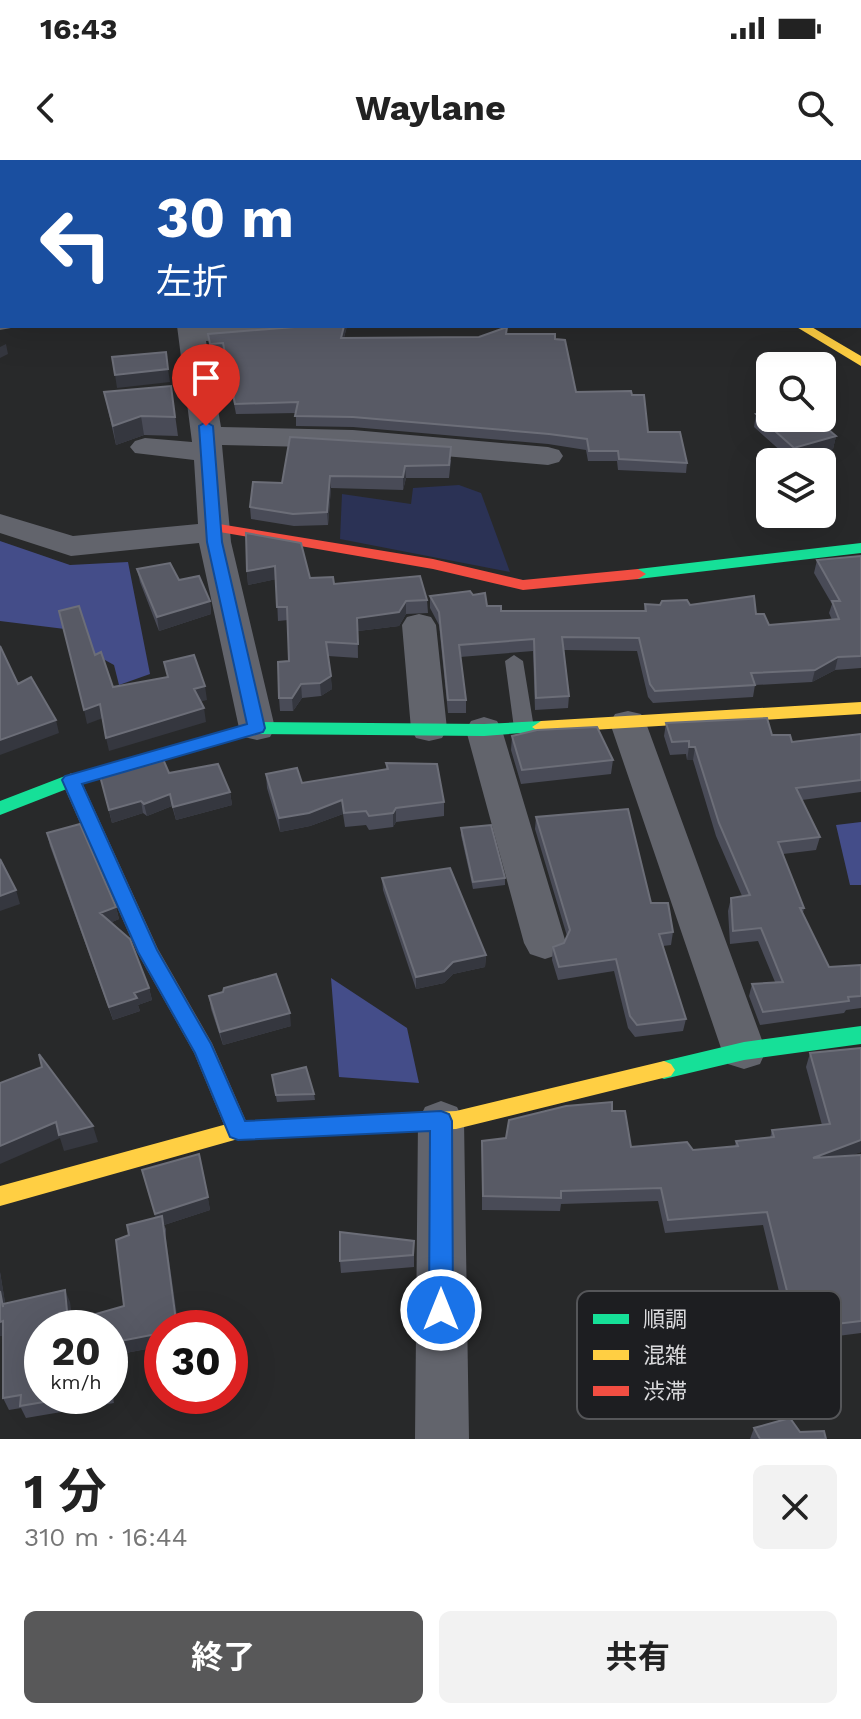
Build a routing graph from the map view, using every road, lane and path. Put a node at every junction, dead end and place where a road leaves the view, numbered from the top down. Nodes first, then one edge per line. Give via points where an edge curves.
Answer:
1 (246, 328) edge
2 (804, 328) edge
3 (190, 330) edge
4 (861, 362) edge
5 (207, 444) junction
6 (145, 447) dead end
7 (548, 456) dead end
8 (0, 523) edge
9 (214, 529) junction
10 (861, 548) edge
11 (419, 625) dead end
12 (514, 661) dead end
13 (861, 708) edge
14 (628, 723) junction
15 (257, 728) junction
16 (524, 728) junction
17 (429, 729) junction
18 (484, 730) junction
19 (71, 780) junction
20 (0, 808) edge
21 (545, 943) dead end
22 (861, 1035) edge
23 (744, 1051) junction
24 (441, 1121) junction
25 (238, 1130) junction
26 (0, 1196) edge
27 (432, 1438) edge

1 - 3 street
2 - 4 street
3 - 5 street via 186,392
5 - 6 street
5 - 7 street via 353,439
5 - 9 street
8 - 9 street via 71,546
9 - 10 street via 418,561 523,585
9 - 15 street
11 - 17 street
12 - 16 lane
13 - 14 street
14 - 16 street
14 - 23 street
15 - 17 street
15 - 19 street
16 - 18 street
17 - 18 street
18 - 21 street
19 - 20 street
19 - 25 lane via 148,952 204,1050
22 - 23 street
23 - 24 street
24 - 25 street
24 - 27 street
25 - 26 street

